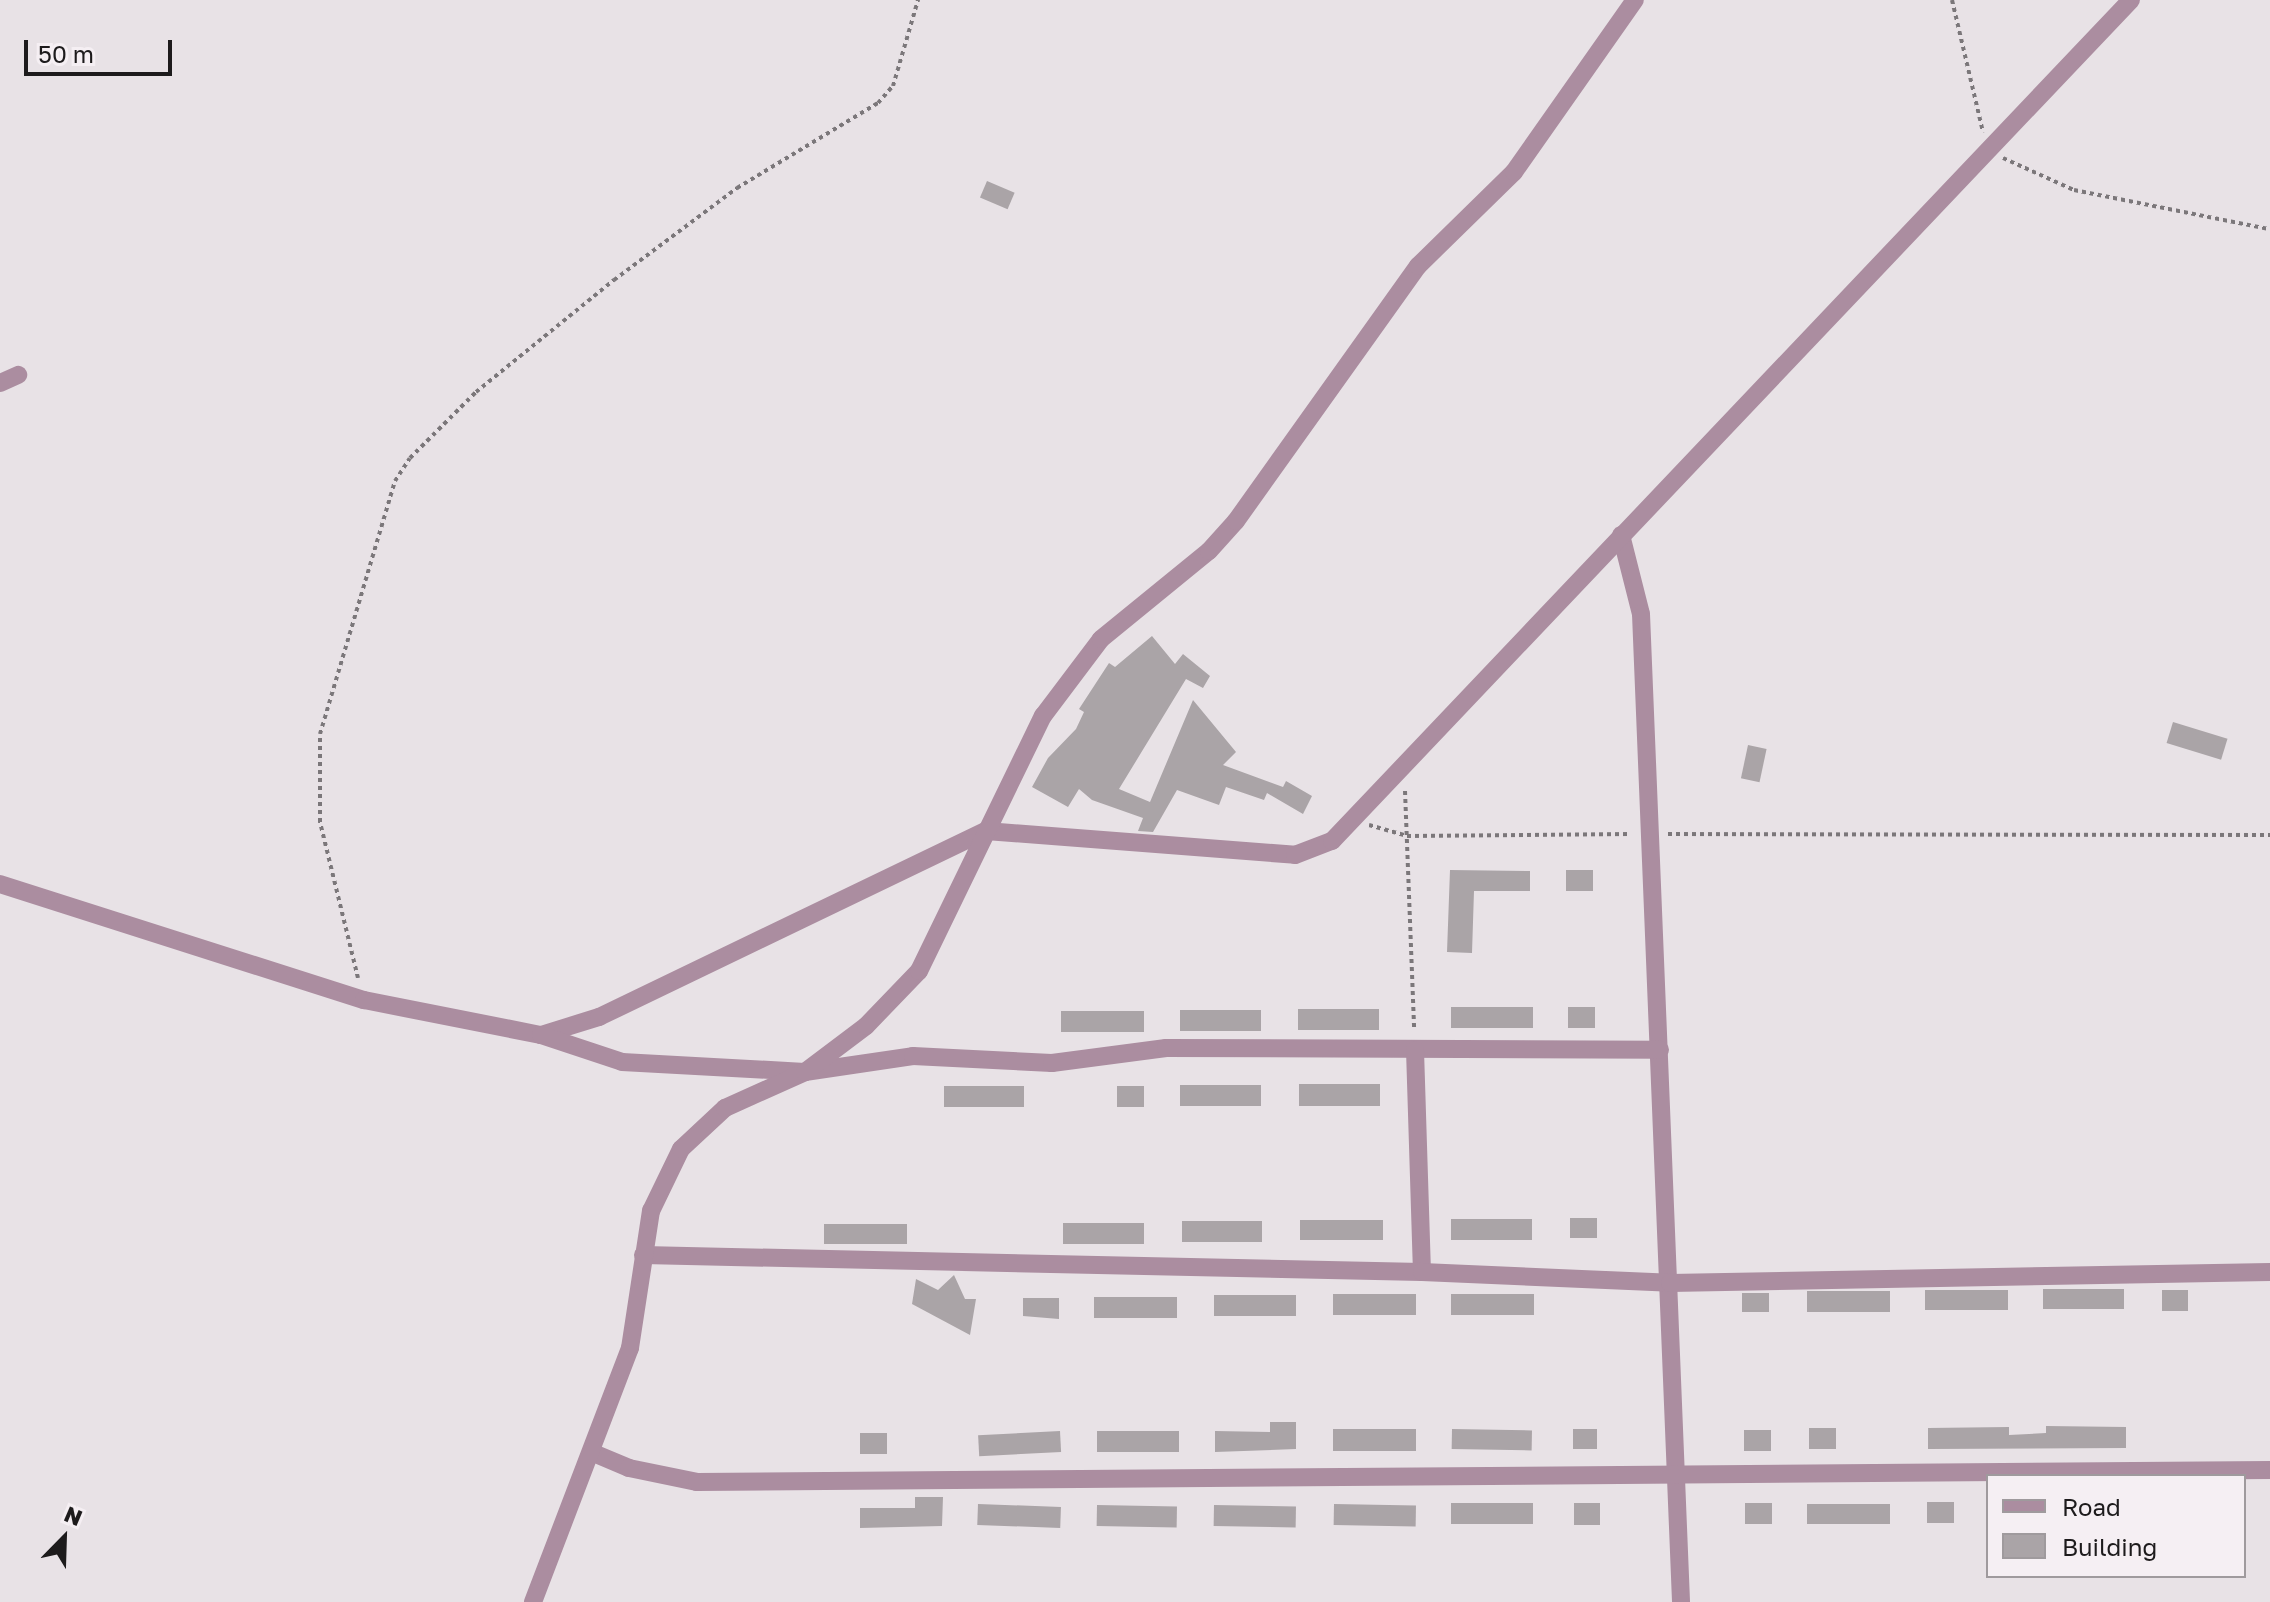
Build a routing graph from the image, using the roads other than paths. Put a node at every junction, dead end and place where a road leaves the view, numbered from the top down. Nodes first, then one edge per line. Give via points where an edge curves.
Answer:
1 (1635, 0) edge
2 (2131, 0) edge
3 (18, 375) dead end
4 (0, 383) edge
5 (1621, 535) junction
6 (986, 831) junction
7 (0, 884) edge
8 (541, 1035) junction
9 (1415, 1050) junction
10 (1660, 1050) junction
11 (805, 1072) junction
12 (643, 1255) junction
13 (1422, 1272) junction
14 (2270, 1272) edge
15 (1670, 1283) junction
16 (591, 1452) junction
17 (2270, 1470) edge
18 (1676, 1474) junction
19 (533, 1602) edge
20 (1681, 1602) edge

1 - 6 street via 1514,172 1418,266 1236,521 1209,551 1101,639 1043,716
2 - 5 street
3 - 4 street
5 - 6 street via 1332,841 1295,855
5 - 10 street via 1641,614
6 - 8 street via 599,1017
6 - 11 street via 919,971 866,1026
7 - 8 street via 364,1000
8 - 11 street via 622,1062
9 - 10 street
9 - 11 street via 1166,1048 1052,1063 913,1056
9 - 13 street
10 - 15 street
11 - 12 street via 725,1108 681,1149 651,1211
12 - 13 street
12 - 16 street via 630,1348
13 - 15 street
14 - 15 street
15 - 18 street
16 - 18 street via 629,1468 697,1482
16 - 19 street
17 - 18 street
18 - 20 street

